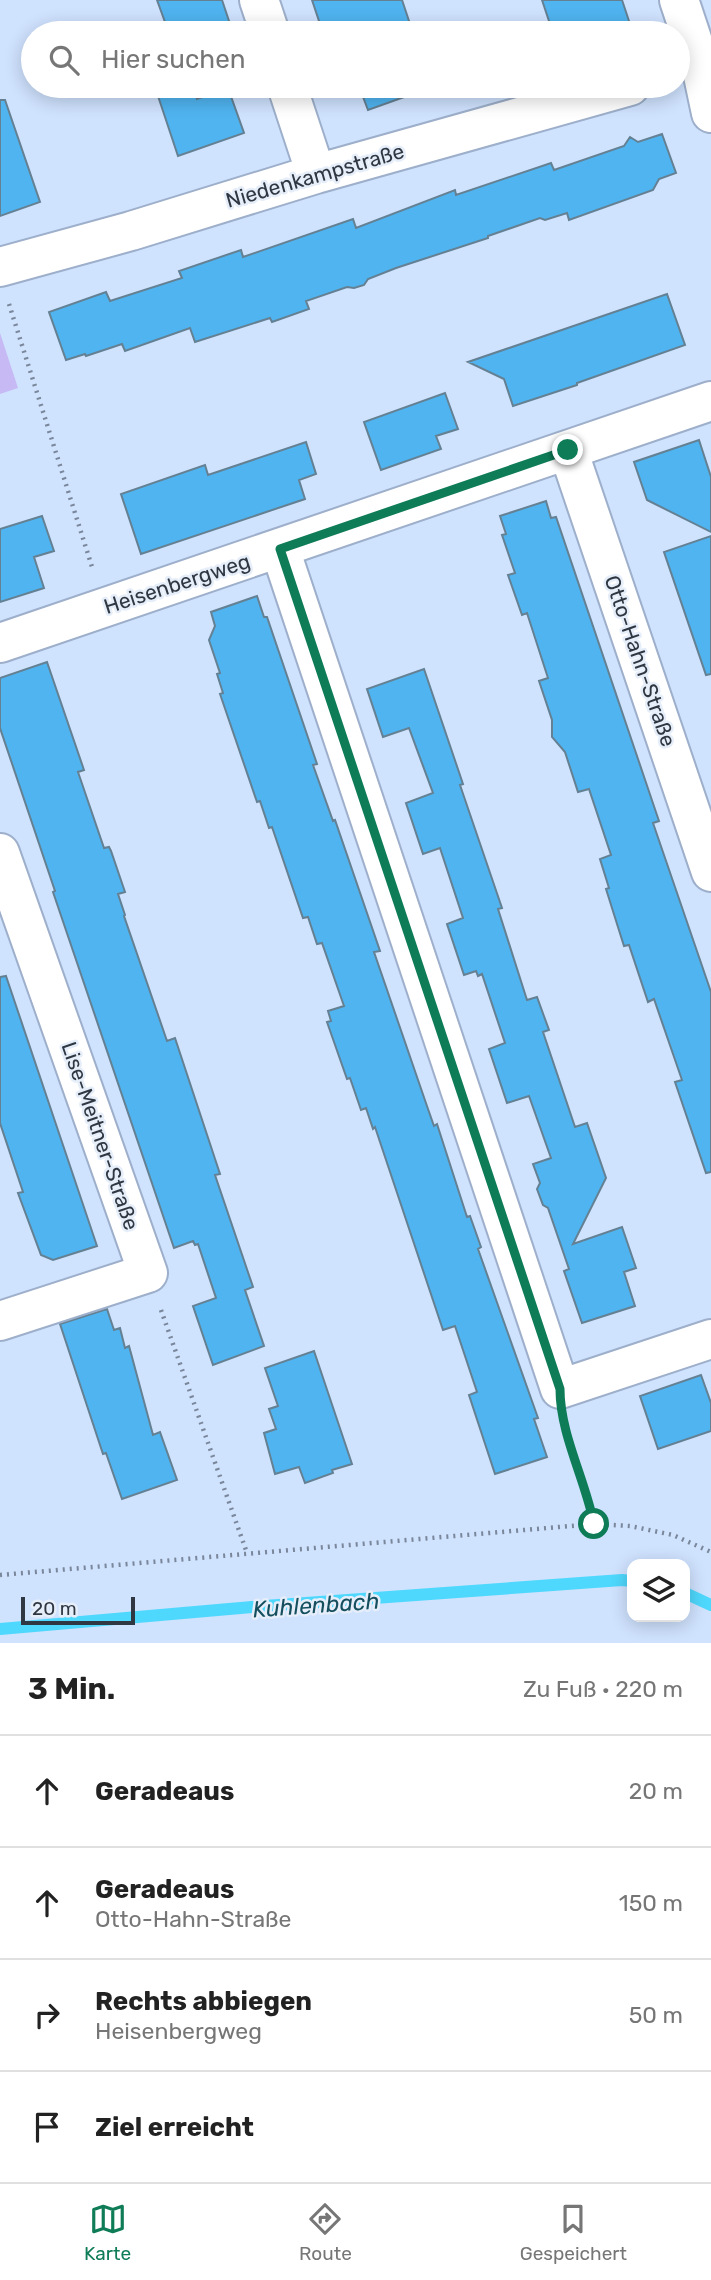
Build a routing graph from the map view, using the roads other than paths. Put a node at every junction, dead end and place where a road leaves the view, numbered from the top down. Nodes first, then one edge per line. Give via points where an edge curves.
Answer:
1 (258, 0) edge
2 (679, 0) edge
3 (266, 21) edge
4 (685, 21) edge
5 (690, 41) edge
6 (697, 67) edge
7 (291, 98) edge
8 (587, 98) edge
9 (711, 113) edge
10 (316, 174) junction
11 (4, 284) edge
12 (711, 401) edge
13 (568, 450) junction
14 (280, 549) junction
15 (0, 643) edge
16 (0, 853) edge
17 (711, 872) edge
18 (0, 1321) edge
19 (711, 1339) edge

1 - 3 street
2 - 4 street
5 - 6 street
6 - 9 street
7 - 10 street
8 - 10 street, Niedenkampstraße
10 - 11 street, Niedenkampstraße via 131,231
12 - 13 street, Heisenbergweg
13 - 14 street, Heisenbergweg
13 - 17 street, Otto-Hahn-Straße
14 - 15 street, Heisenbergweg
14 - 19 street via 560,1389
16 - 18 street, Lise-Meitner-Straße via 148,1273

